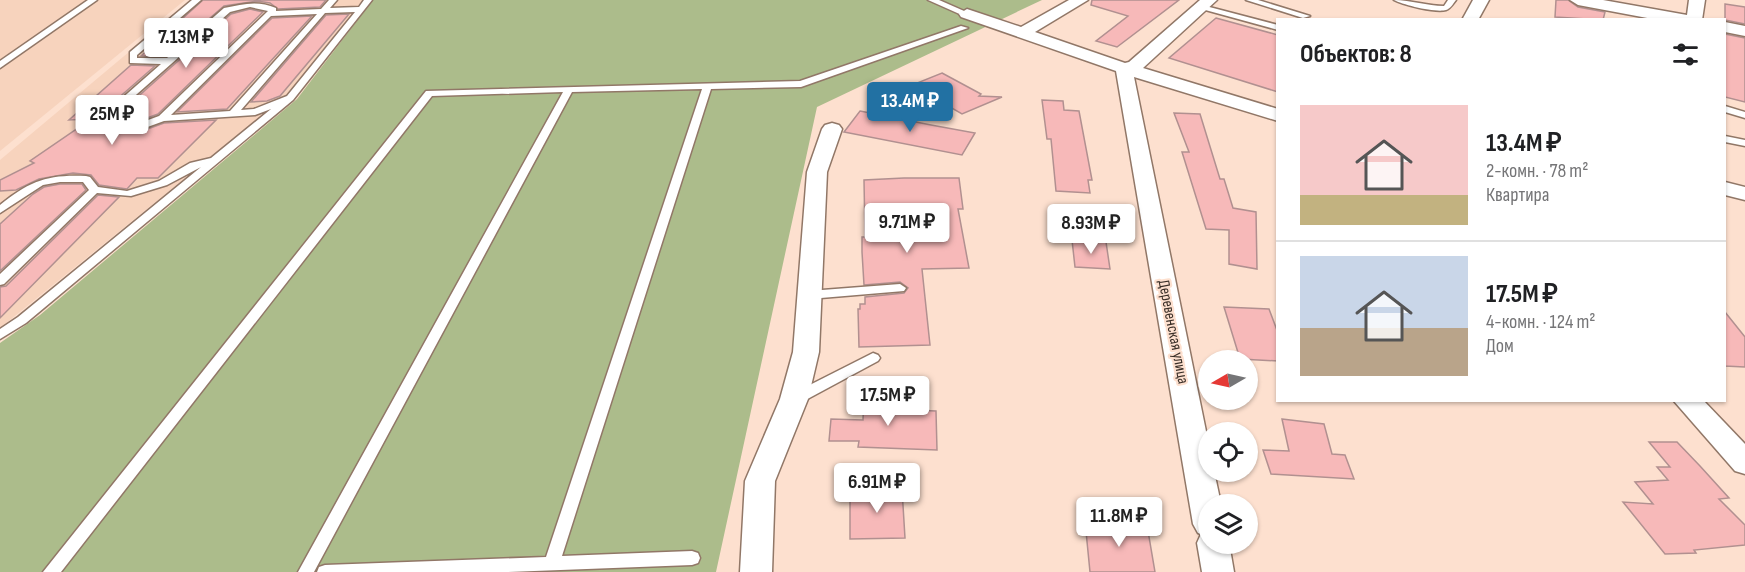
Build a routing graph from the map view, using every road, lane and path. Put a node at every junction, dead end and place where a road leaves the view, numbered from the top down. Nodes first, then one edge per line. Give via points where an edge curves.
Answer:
1 (93, 0) edge
2 (197, 0) edge
3 (333, 0) edge
4 (932, 0) edge
5 (1080, 0) edge
6 (1250, 0) edge
7 (1398, 0) edge
8 (1452, 0) edge
9 (1481, 0) edge
10 (1578, 0) edge
11 (1697, 0) edge
12 (1205, 3) edge
13 (365, 4) edge
14 (324, 11) junction
15 (268, 14) junction
16 (1306, 16) dead end
17 (1471, 18) edge
18 (1675, 18) edge
19 (1694, 18) edge
20 (966, 21) junction
21 (1276, 27) edge
22 (1726, 27) edge
23 (1024, 32) junction
24 (1745, 32) edge
25 (168, 61) junction
26 (0, 65) edge
27 (1124, 68) junction
28 (706, 86) junction
29 (569, 90) junction
30 (290, 98) junction
31 (1726, 109) edge
32 (233, 113) junction
33 (1276, 114) edge
34 (1745, 115) edge
35 (162, 118) junction
36 (832, 129) dead end
37 (1726, 140) edge
38 (1745, 143) edge
39 (214, 161) junction
40 (1726, 188) edge
41 (95, 190) junction
42 (1745, 194) edge
43 (0, 210) edge
44 (0, 281) edge
45 (900, 288) dead end
46 (809, 295) junction
47 (2, 333) edge
48 (873, 358) dead end
49 (794, 399) junction
50 (1688, 402) edge
51 (1745, 463) edge
52 (1203, 494) edge
53 (1214, 554) edge
54 (692, 558) dead end
55 (552, 563) junction
56 (51, 572) edge
57 (306, 572) edge
58 (325, 572) edge
59 (756, 572) edge
60 (1218, 572) edge

1 - 26 lane
2 - 25 lane via 133,54 133,61
3 - 14 lane
4 - 20 lane
5 - 23 street
6 - 16 lane
7 - 8 lane via 1446,8
9 - 17 street
10 - 18 street
11 - 19 street
12 - 21 lane
12 - 27 street via 1134,67
13 - 14 lane
13 - 30 lane
14 - 15 lane
14 - 32 lane
15 - 25 lane via 273,10 264,5 227,10
15 - 35 lane
20 - 23 street
20 - 28 lane via 801,84
22 - 24 street
23 - 27 street
25 - 35 lane via 98,124 102,130 122,129
27 - 33 street
27 - 52 street, Деревенская улица
28 - 29 lane
28 - 55 lane
29 - 56 lane via 429,93
29 - 57 lane
30 - 32 lane via 255,112
30 - 39 lane
31 - 34 lane
32 - 35 lane
36 - 46 street via 817,172
37 - 38 lane
39 - 41 lane via 194,165 163,183 127,194
39 - 47 lane
40 - 42 street
41 - 43 lane via 86,179 61,177 25,188
41 - 44 lane
45 - 46 lane
46 - 49 street via 806,352
48 - 49 lane
49 - 59 street via 760,481
50 - 51 street
53 - 60 street
54 - 55 lane
55 - 58 lane

